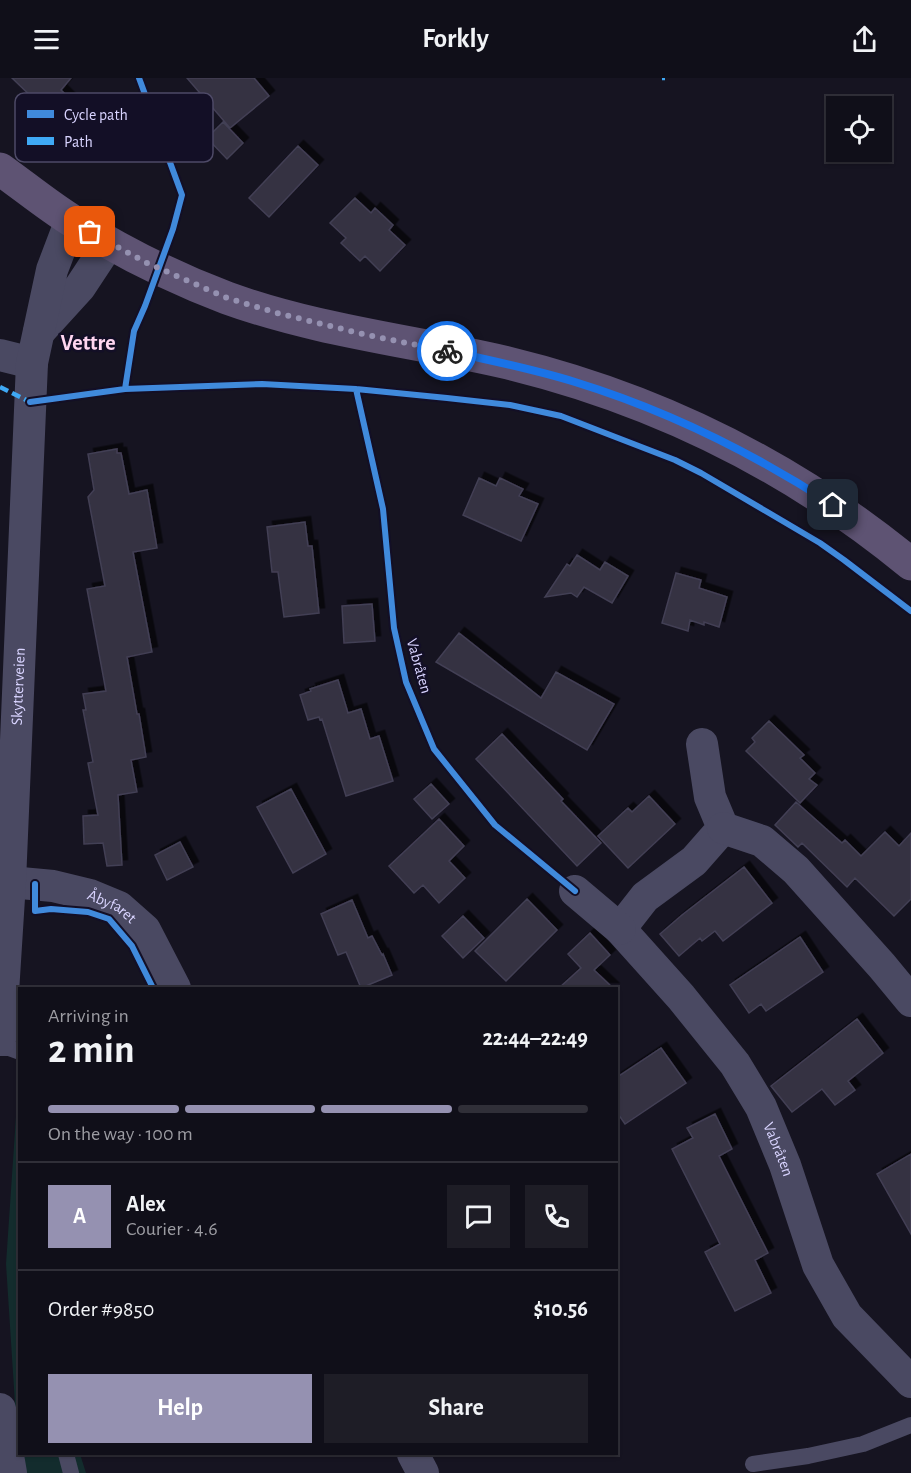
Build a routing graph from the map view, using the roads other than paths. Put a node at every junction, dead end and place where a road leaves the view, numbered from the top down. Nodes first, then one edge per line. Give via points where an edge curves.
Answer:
1 (0, 169) edge
2 (71, 220) junction
3 (110, 243) junction
4 (39, 333) junction
5 (0, 355) edge
6 (32, 363) junction
7 (911, 564) edge
8 (702, 744) dead end
9 (723, 828) junction
10 (10, 882) junction
11 (575, 891) dead end
12 (620, 929) junction
13 (174, 987) edge
14 (911, 1001) edge
15 (0, 1040) edge
16 (0, 1048) edge
17 (18, 1051) edge
18 (911, 1382) edge
19 (0, 1409) edge
20 (911, 1425) edge
21 (66, 1455) edge
22 (414, 1455) edge
23 (753, 1464) dead end
24 (11, 1473) edge
25 (71, 1473) edge
26 (423, 1473) edge

1 - 2 main road
2 - 3 main road
2 - 4 street, Skytterveien via 52,270
3 - 4 street, Skytterveien via 80,286
3 - 7 main road via 227,298 367,335 507,363 574,381 668,416 708,433 807,488
4 - 6 street, Skytterveien
5 - 6 street
6 - 10 street, Skytterveien
8 - 9 street via 710,797
9 - 12 street via 694,861 645,897
9 - 14 street via 762,841 796,870
10 - 13 street, Åbyfaret via 53,886 119,907 145,930
10 - 15 street, Skytterveien
11 - 12 street, Vabråten
12 - 18 street, Vabråten via 735,1064 761,1107 785,1165 818,1265 847,1316
16 - 17 lane
19 - 24 street
20 - 23 lane via 863,1444
21 - 25 lane
22 - 26 street

